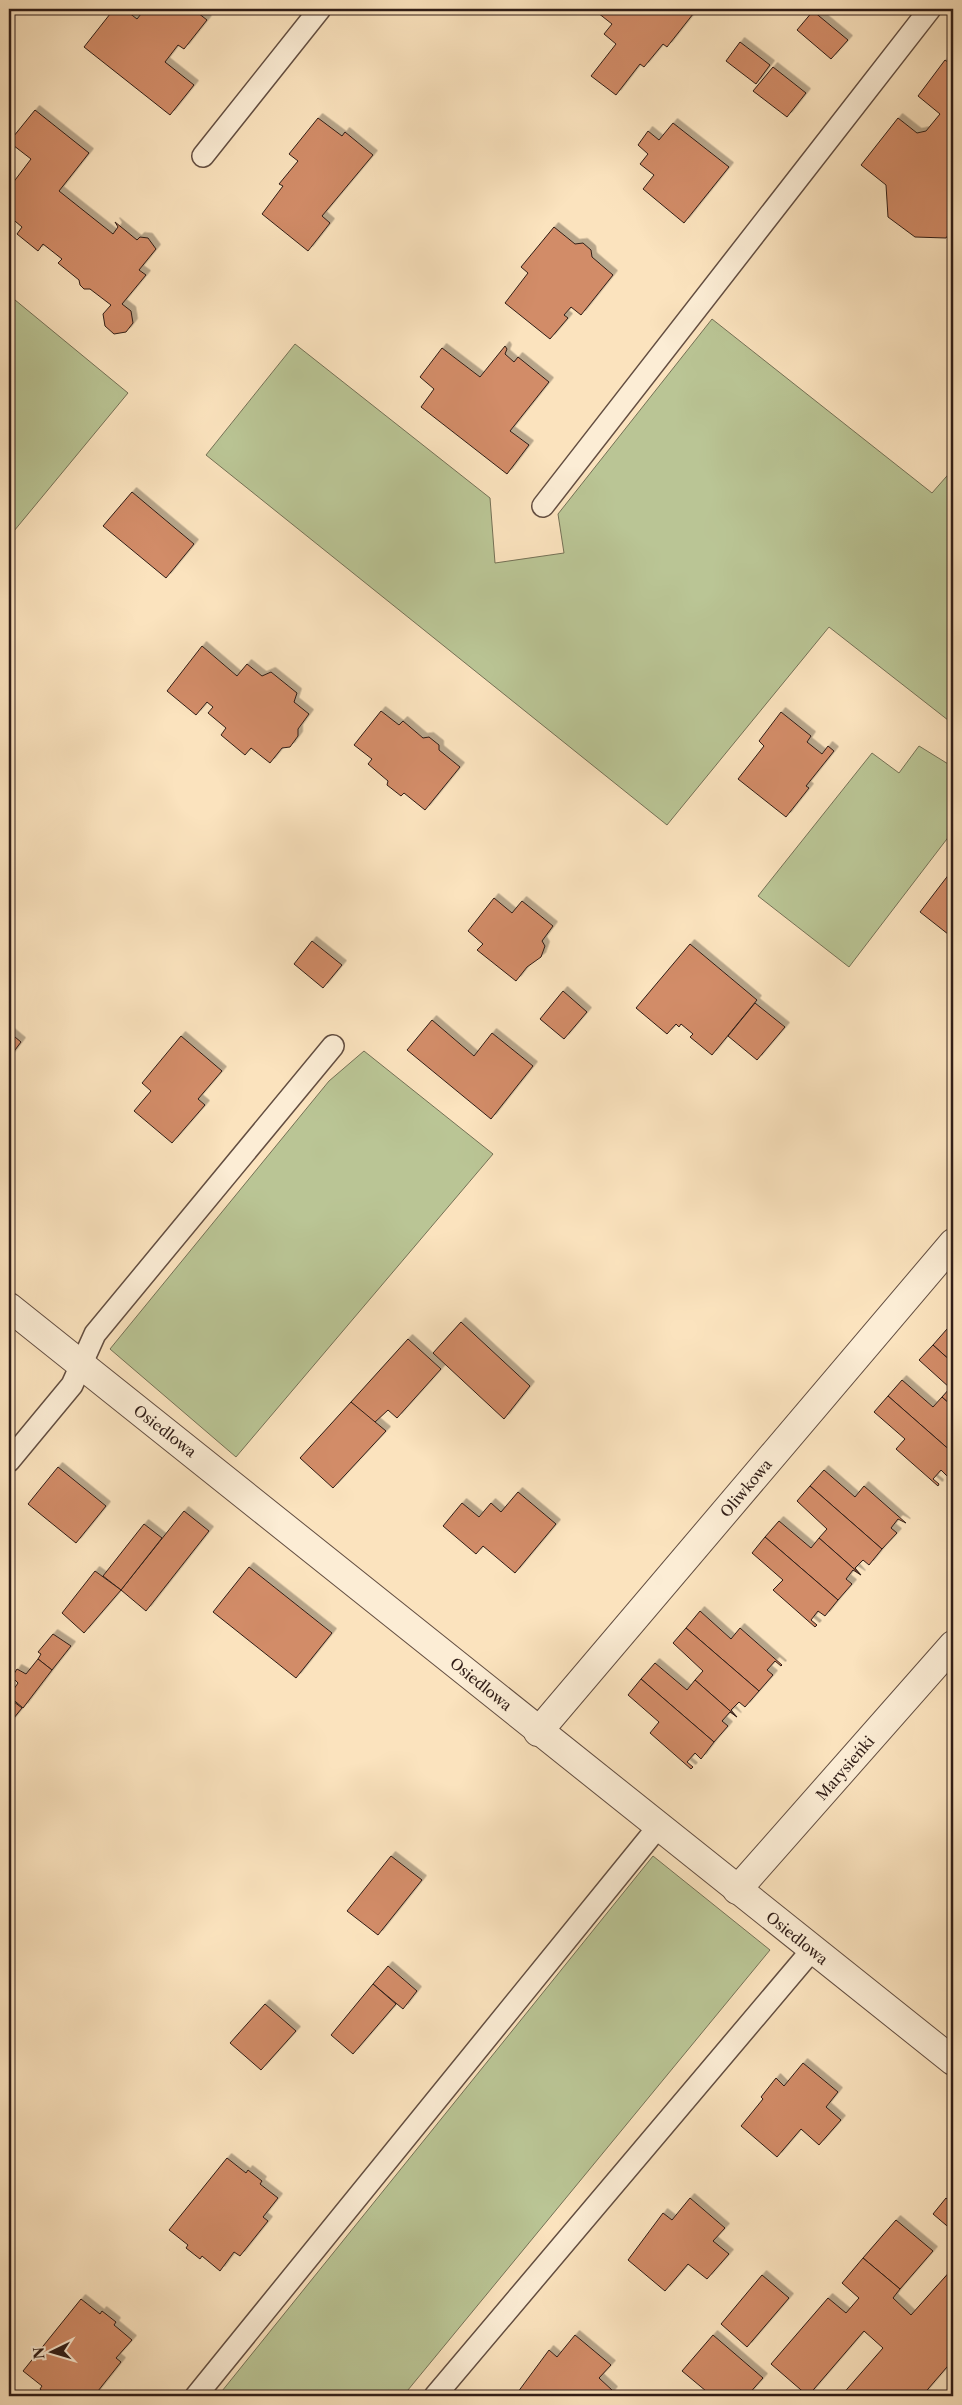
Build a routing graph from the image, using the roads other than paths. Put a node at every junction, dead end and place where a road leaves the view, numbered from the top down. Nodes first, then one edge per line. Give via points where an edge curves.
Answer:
1 (320, 9) edge
2 (930, 9) edge
3 (203, 156) dead end
4 (543, 506) dead end
5 (333, 1046) dead end
6 (953, 1243) edge
7 (9, 1307) edge
8 (82, 1366) junction
9 (9, 1461) edge
10 (953, 1645) edge
11 (538, 1732) junction
12 (658, 1827) junction
13 (737, 1890) junction
14 (812, 1950) junction
15 (953, 2061) edge
16 (196, 2396) edge
17 (435, 2396) edge

1 - 3 lane
2 - 4 lane
5 - 8 lane via 95,1334
6 - 11 street, Oliwkowa
7 - 8 street, Osiedlowa
8 - 9 lane via 72,1385
8 - 11 street, Osiedlowa
10 - 13 street, Marysieńki
11 - 12 street, Osiedlowa
12 - 13 street, Osiedlowa
12 - 16 lane
13 - 14 street, Osiedlowa
14 - 15 street, Osiedlowa
14 - 17 lane

